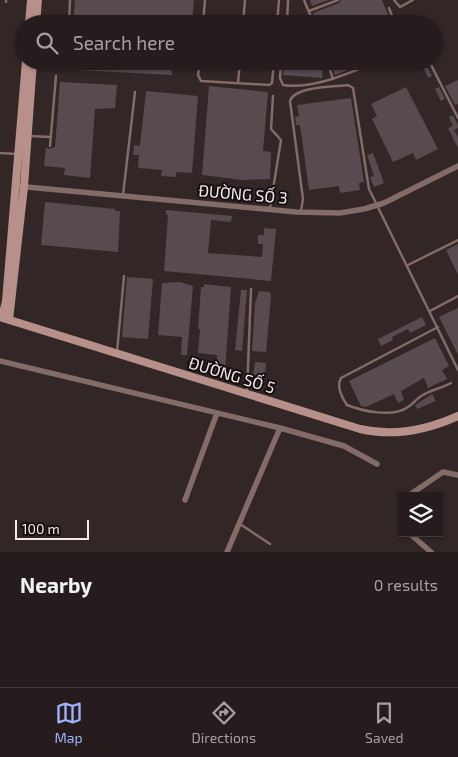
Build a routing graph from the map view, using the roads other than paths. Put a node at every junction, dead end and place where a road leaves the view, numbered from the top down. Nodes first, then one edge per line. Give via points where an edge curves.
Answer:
1 (31, 0) edge
2 (38, 0) edge
3 (70, 0) edge
4 (204, 0) edge
5 (244, 0) edge
6 (279, 0) edge
7 (288, 0) edge
8 (304, 0) edge
9 (338, 0) edge
10 (394, 0) edge
11 (413, 0) edge
12 (333, 1) edge
13 (389, 8) dead end
14 (309, 11) junction
15 (30, 15) edge
16 (37, 15) edge
17 (69, 15) edge
18 (203, 15) edge
19 (243, 15) edge
20 (278, 15) edge
21 (287, 15) edge
22 (311, 15) edge
23 (392, 15) edge
24 (25, 70) edge
25 (32, 70) edge
26 (199, 70) edge
27 (239, 70) edge
28 (273, 70) edge
29 (280, 70) edge
30 (330, 70) edge
31 (356, 70) edge
32 (434, 70) edge
33 (56, 76) dead end
34 (334, 79) junction
35 (238, 83) junction
36 (135, 92) dead end
37 (273, 96) dead end
38 (458, 118) edge
39 (28, 135) junction
40 (51, 137) junction
41 (50, 146) dead end
42 (0, 152) edge
43 (19, 154) junction
44 (458, 166) edge
45 (20, 186) junction
46 (123, 196) junction
47 (376, 206) junction
48 (270, 210) junction
49 (301, 212) junction
50 (458, 240) edge
51 (408, 265) junction
52 (124, 276) dead end
53 (251, 289) dead end
54 (458, 296) edge
55 (430, 311) junction
56 (4, 318) edge
57 (438, 327) junction
58 (116, 353) junction
59 (0, 361) edge
60 (458, 370) edge
61 (452, 383) dead end
62 (247, 394) junction
63 (217, 413) junction
64 (458, 416) edge
65 (280, 428) junction
66 (377, 464) dead end
67 (458, 475) edge
68 (414, 492) edge
69 (184, 500) dead end
70 (240, 524) junction
71 (414, 537) edge
72 (270, 544) dead end
73 (227, 552) edge
74 (431, 552) edge

1 - 15 street
2 - 16 street
3 - 17 lane
4 - 18 lane
5 - 19 lane
6 - 20 lane
7 - 21 lane
8 - 14 lane
9 - 12 lane
10 - 11 lane via 400,7
12 - 14 lane
13 - 23 lane
14 - 22 lane
24 - 43 street
25 - 39 street
26 - 35 lane via 200,81
27 - 35 lane
28 - 35 lane via 271,84
29 - 34 lane via 280,78 290,86
30 - 34 lane
31 - 34 lane
32 - 38 lane
33 - 40 lane
36 - 46 lane
37 - 48 lane via 271,129 281,140
39 - 40 lane
39 - 45 street
40 - 41 lane
42 - 43 lane
43 - 45 street
44 - 47 street, ĐƯỜNG SỐ 3
45 - 46 street, ĐƯỜNG SỐ 3
45 - 56 street
46 - 48 street, ĐƯỜNG SỐ 3
47 - 49 street, ĐƯỜNG SỐ 3 via 340,213
47 - 49 lane via 369,189 353,88 348,85 302,90 291,97 303,199
47 - 51 lane
48 - 49 street, ĐƯỜNG SỐ 3
50 - 51 lane
51 - 55 lane
52 - 58 lane
53 - 62 lane
54 - 55 lane
55 - 57 lane
56 - 58 street, ĐƯỜNG SỐ 5
57 - 60 lane
57 - 61 lane via 341,378 341,394 347,405 384,413 407,408 424,394
58 - 62 street, ĐƯỜNG SỐ 5
59 - 63 street
62 - 64 street, ĐƯỜNG SỐ 5 via 372,432 420,429
63 - 65 street
63 - 69 street
65 - 66 street via 344,446
65 - 70 street
67 - 68 street via 443,472
70 - 72 lane
70 - 73 street
71 - 74 street

